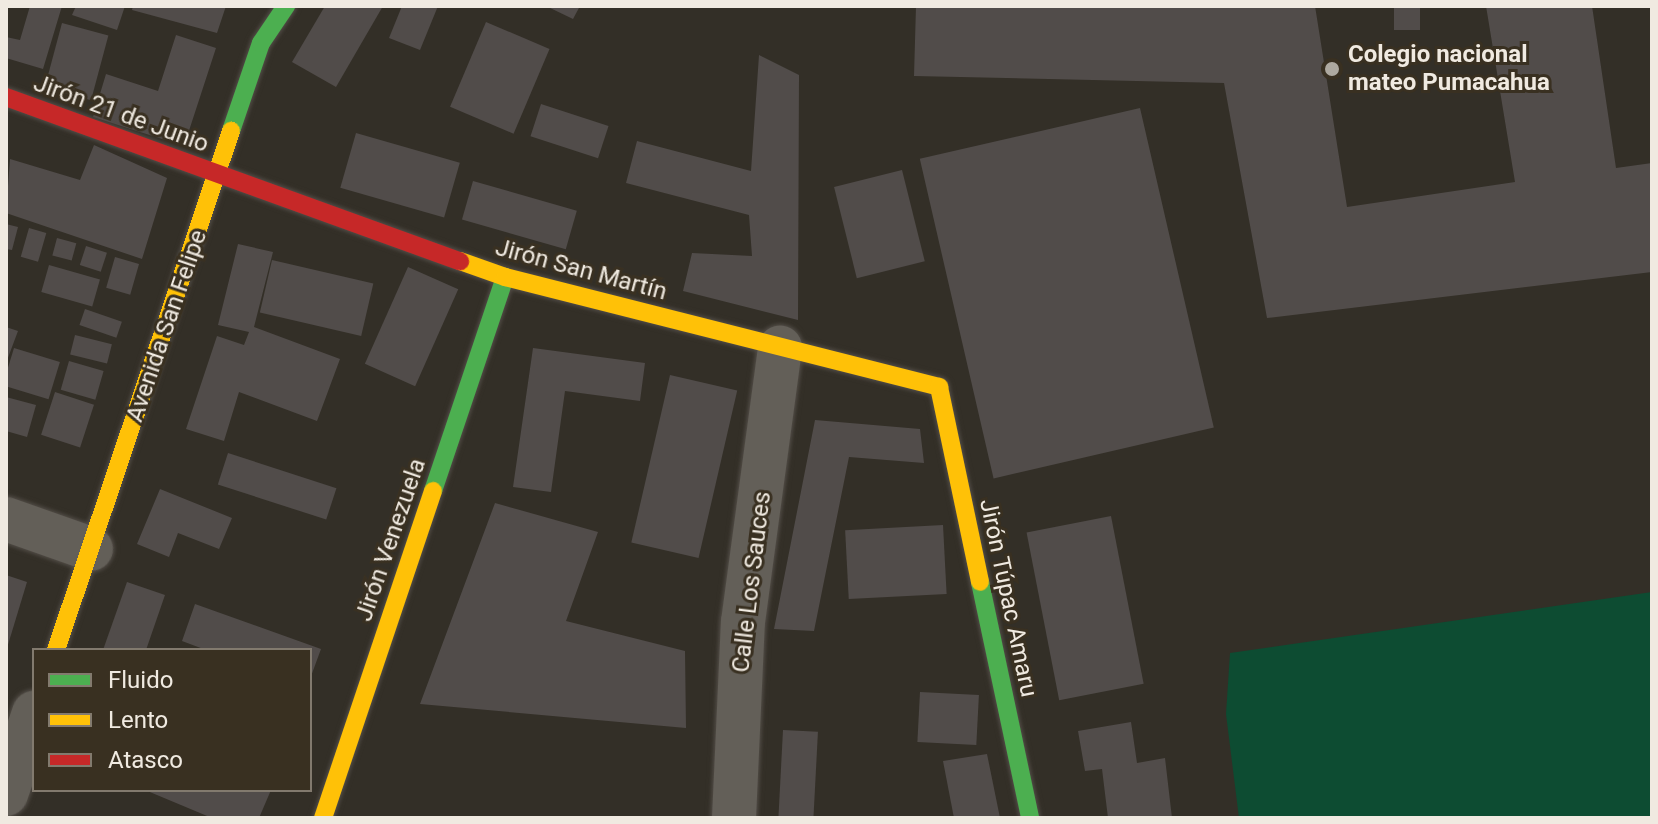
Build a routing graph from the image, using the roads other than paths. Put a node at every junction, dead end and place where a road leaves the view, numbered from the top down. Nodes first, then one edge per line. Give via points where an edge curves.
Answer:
1 (286, 6) edge
2 (6, 97) edge
3 (219, 176) junction
4 (505, 277) junction
5 (780, 347) junction
6 (939, 387) joint
7 (6, 519) edge
8 (91, 549) junction
9 (57, 648) edge
10 (32, 719) edge
11 (6, 794) edge
12 (323, 818) edge
13 (734, 818) edge
14 (1030, 818) edge

1 - 3 street, Avenida San Felipe via 261,43
2 - 3 street, Jirón 21 de Junio
3 - 4 street, Jirón San Martín
3 - 8 street, Avenida San Felipe
4 - 5 street, Jirón San Martín
4 - 12 street, Jirón Venezuela
5 - 6 street, Jirón San Martín
5 - 13 street, Calle Los Sauces via 743,622
6 - 14 street, Jirón Túpac Amaru
7 - 8 street
8 - 9 street, Avenida San Felipe
10 - 11 street

